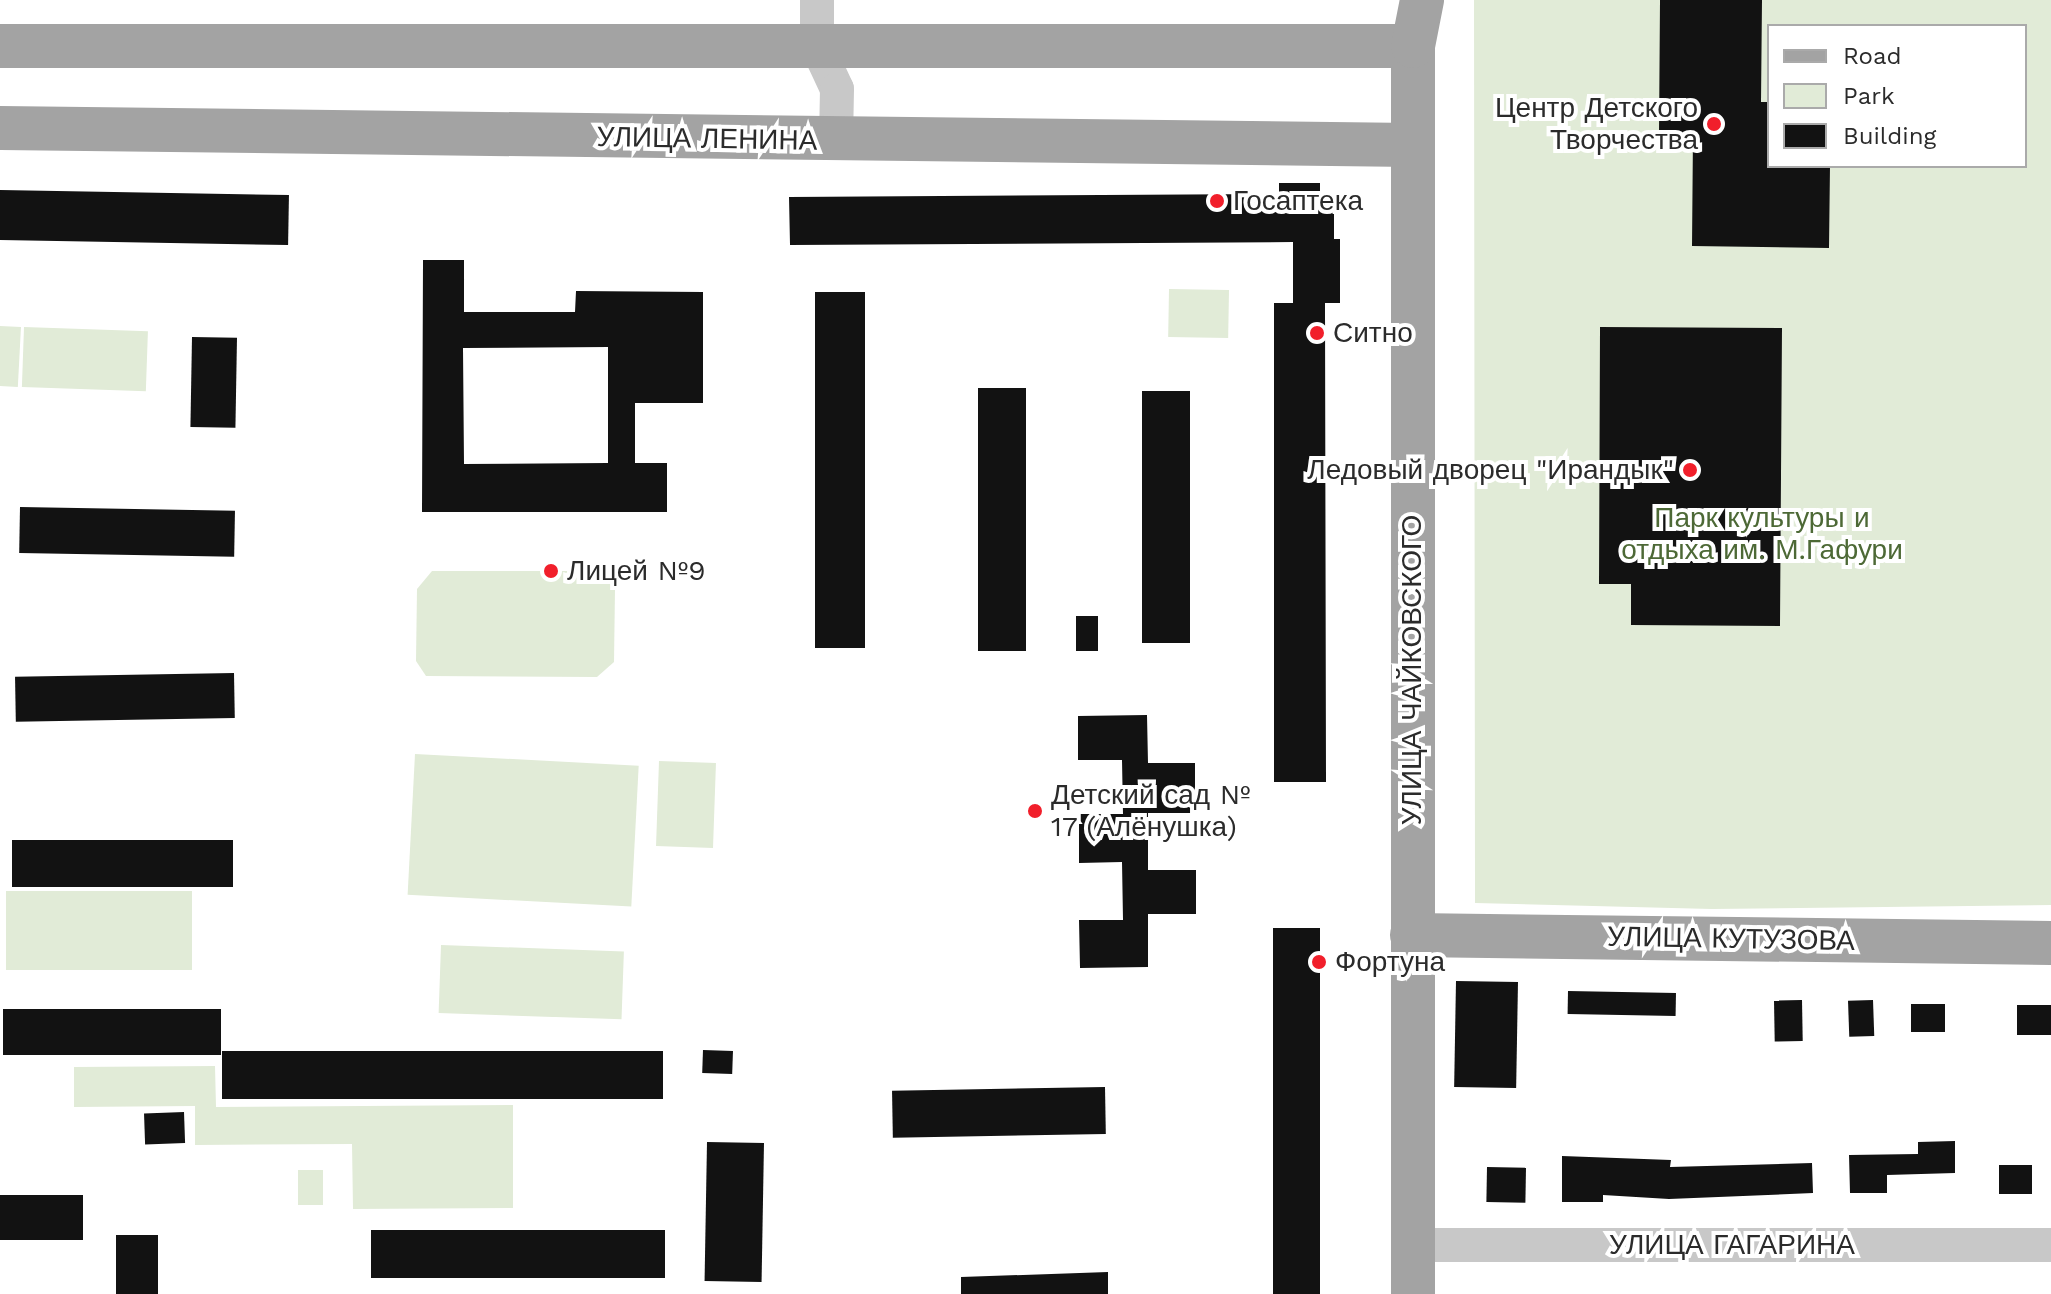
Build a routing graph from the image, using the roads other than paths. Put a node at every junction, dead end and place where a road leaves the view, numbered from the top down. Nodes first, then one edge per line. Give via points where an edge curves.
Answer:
1 (817, 0) edge
2 (1422, 0) edge
3 (0, 46) edge
4 (817, 46) junction
5 (1413, 46) junction
6 (0, 128) edge
7 (836, 140) junction
8 (1413, 145) junction
9 (1412, 935) junction
10 (2051, 943) edge
11 (1413, 1245) junction
12 (2051, 1245) edge
13 (1413, 1294) edge

1 - 4 street
2 - 5 main road, УЛИЦА ЧАЙКОВСКОГО
3 - 4 main road
4 - 5 main road
4 - 7 street via 837,89
5 - 8 main road, УЛИЦА ЧАЙКОВСКОГО
6 - 7 main road, УЛИЦА ЛЕНИНА
7 - 8 main road, УЛИЦА ЛЕНИНА
8 - 9 main road, УЛИЦА ЧАЙКОВСКОГО
9 - 10 main road, УЛИЦА КУТУЗОВА
9 - 11 main road, УЛИЦА ЧАЙКОВСКОГО
11 - 12 street, УЛИЦА ГАГАРИНА
11 - 13 main road, УЛИЦА ЧАЙКОВСКОГО

